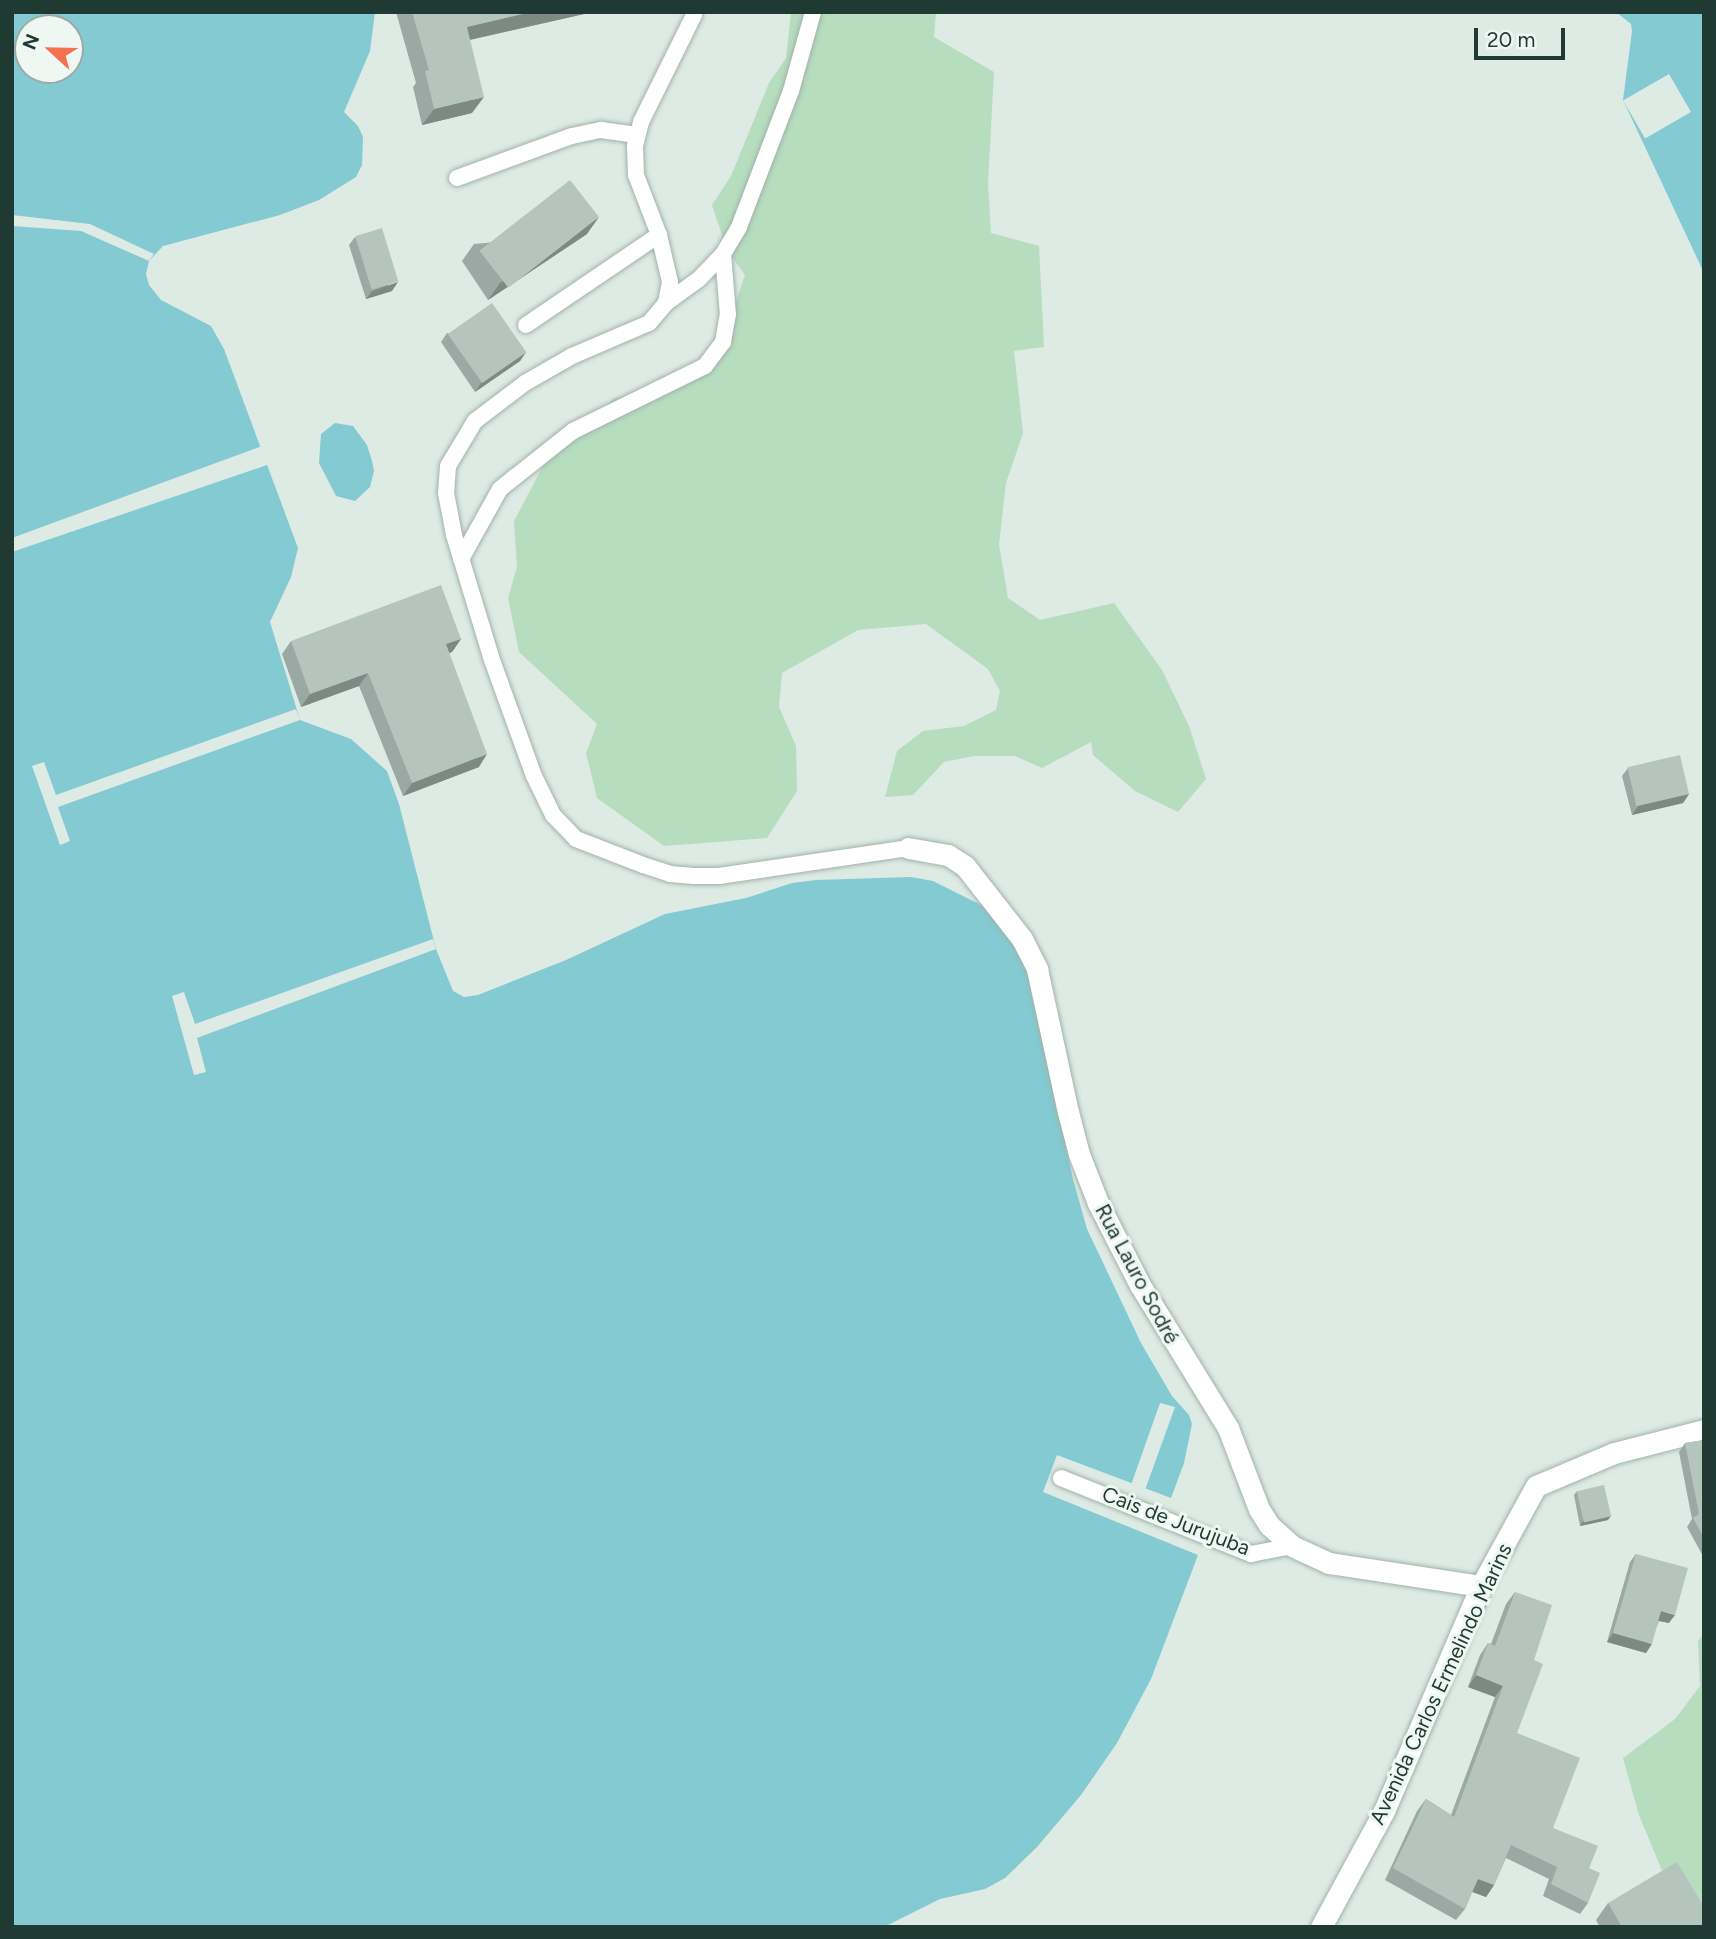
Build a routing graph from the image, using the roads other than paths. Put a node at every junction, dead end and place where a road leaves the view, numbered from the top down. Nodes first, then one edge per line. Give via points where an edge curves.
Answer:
1 (813, 12) edge
2 (694, 15) dead end
3 (637, 135) junction
4 (457, 178) dead end
5 (659, 235) junction
6 (723, 254) junction
7 (666, 303) junction
8 (526, 325) dead end
9 (461, 559) junction
10 (908, 848) joint
11 (1704, 1430) edge
12 (1062, 1478) dead end
13 (1292, 1546) junction
14 (1481, 1586) junction
15 (1321, 1927) edge

1 - 6 lane via 766,161
2 - 3 lane
3 - 4 lane via 601,131 572,136
3 - 5 lane via 636,175
5 - 7 lane via 670,282
5 - 8 lane
6 - 7 lane
6 - 9 lane via 728,315 723,342 705,366 573,431 500,489
7 - 9 lane via 649,323 572,356 525,383 475,421 448,466 448,511
9 - 10 lane via 534,776 552,815 576,839 643,866 694,876
10 - 13 street, Rua Lauro Sodré via 948,855 965,866 1022,939 1037,969 1079,1154 1103,1213 1147,1297 1228,1428 1259,1508 1269,1525
11 - 14 street, Avenida Carlos Ermelindo Marins via 1614,1453 1536,1486
12 - 13 lane, Cais de Jurujuba via 1251,1554
13 - 14 street, Rua Lauro Sodré via 1313,1558 1346,1567
14 - 15 street, Avenida Carlos Ermelindo Marins via 1384,1811

